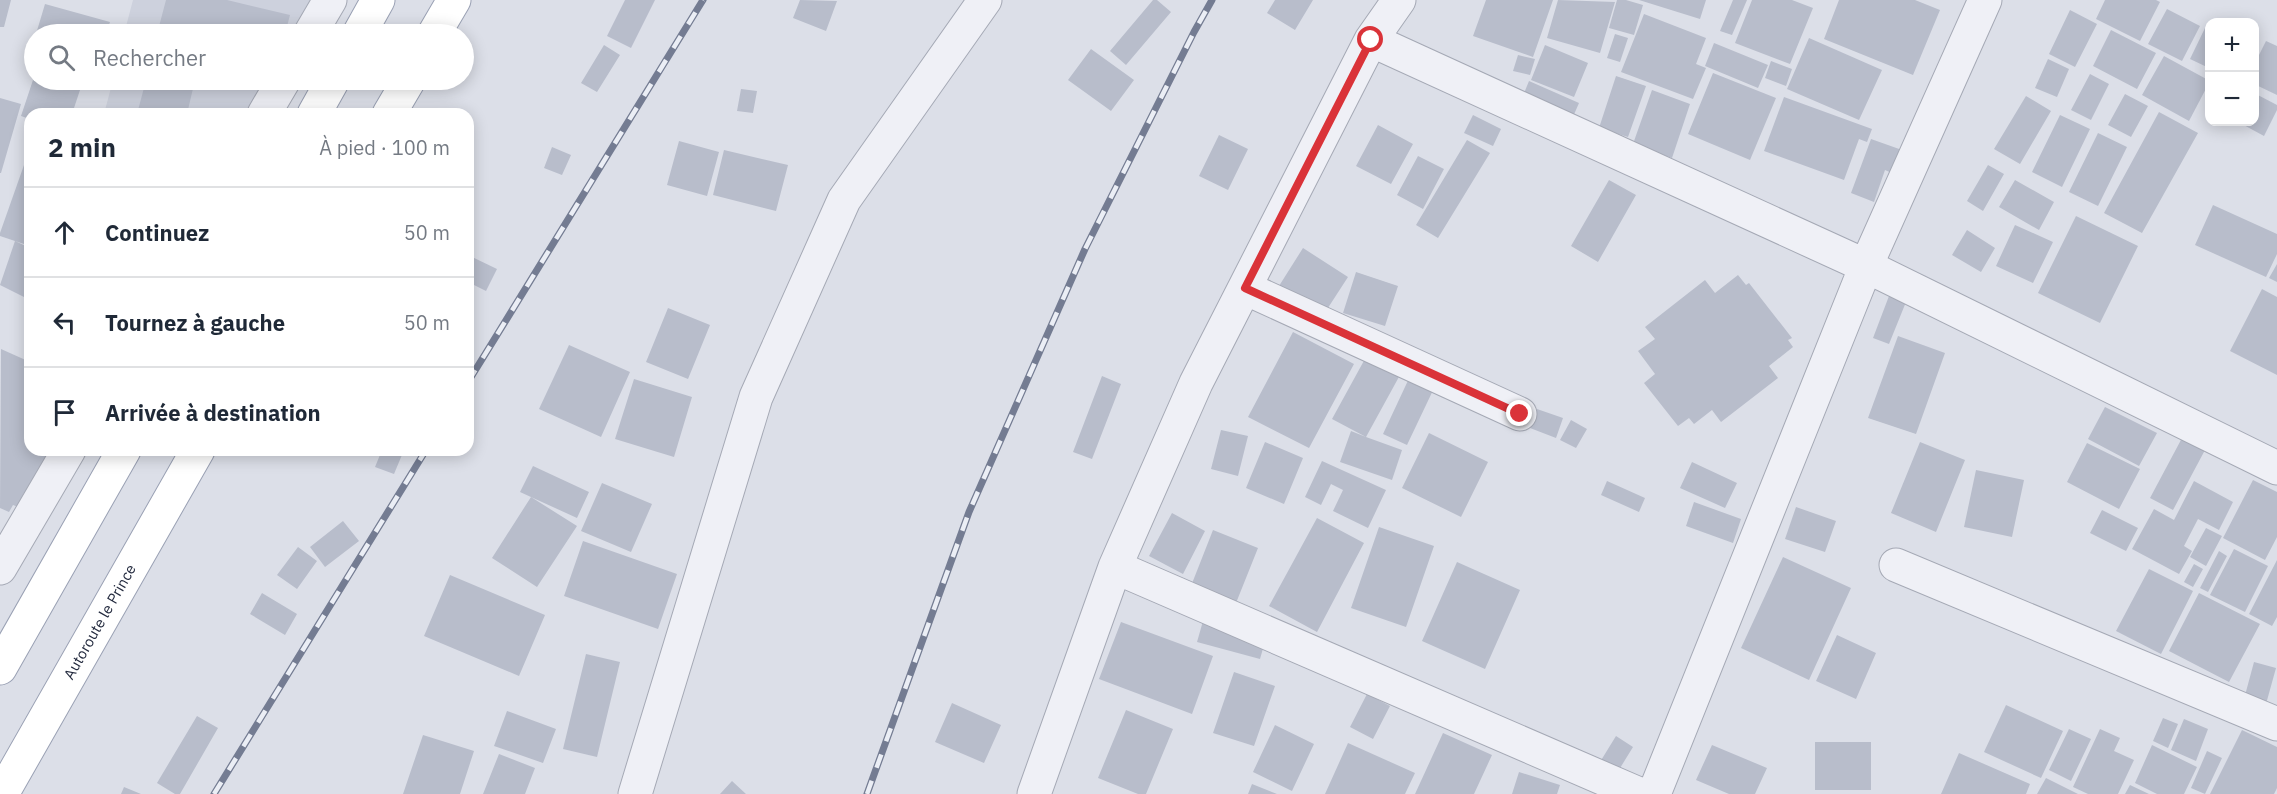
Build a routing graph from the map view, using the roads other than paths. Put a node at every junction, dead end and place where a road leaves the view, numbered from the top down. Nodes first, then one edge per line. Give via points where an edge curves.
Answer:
1 (330, 0) edge
2 (378, 0) edge
3 (454, 0) edge
4 (985, 0) edge
5 (1399, 0) edge
6 (1979, 2) edge
7 (316, 24) edge
8 (365, 24) edge
9 (440, 24) edge
10 (1371, 40) junction
11 (278, 90) edge
12 (327, 90) edge
13 (403, 90) edge
14 (268, 108) edge
15 (317, 108) edge
16 (393, 108) edge
17 (1866, 266) junction
18 (1245, 288) junction
19 (1520, 414) dead end
20 (65, 456) edge
21 (121, 456) edge
22 (195, 456) edge
23 (2277, 468) edge
24 (1896, 565) dead end
25 (1115, 567) junction
26 (0, 568) edge
27 (0, 669) edge
28 (2277, 724) edge
29 (2, 794) edge
30 (634, 794) edge
31 (1034, 794) edge
32 (1639, 794) edge
33 (1654, 794) edge

1 - 7 street
2 - 8 main road
3 - 9 main road
4 - 30 street via 844,200 756,397
5 - 10 street
6 - 17 street
10 - 17 street
10 - 18 street
11 - 14 street
12 - 15 main road
13 - 16 main road
17 - 23 street
17 - 33 street
18 - 19 street
18 - 25 street via 1196,383
20 - 26 street
21 - 27 main road
22 - 29 main road, Autoroute le Prince
24 - 28 street
25 - 31 street
25 - 32 street

